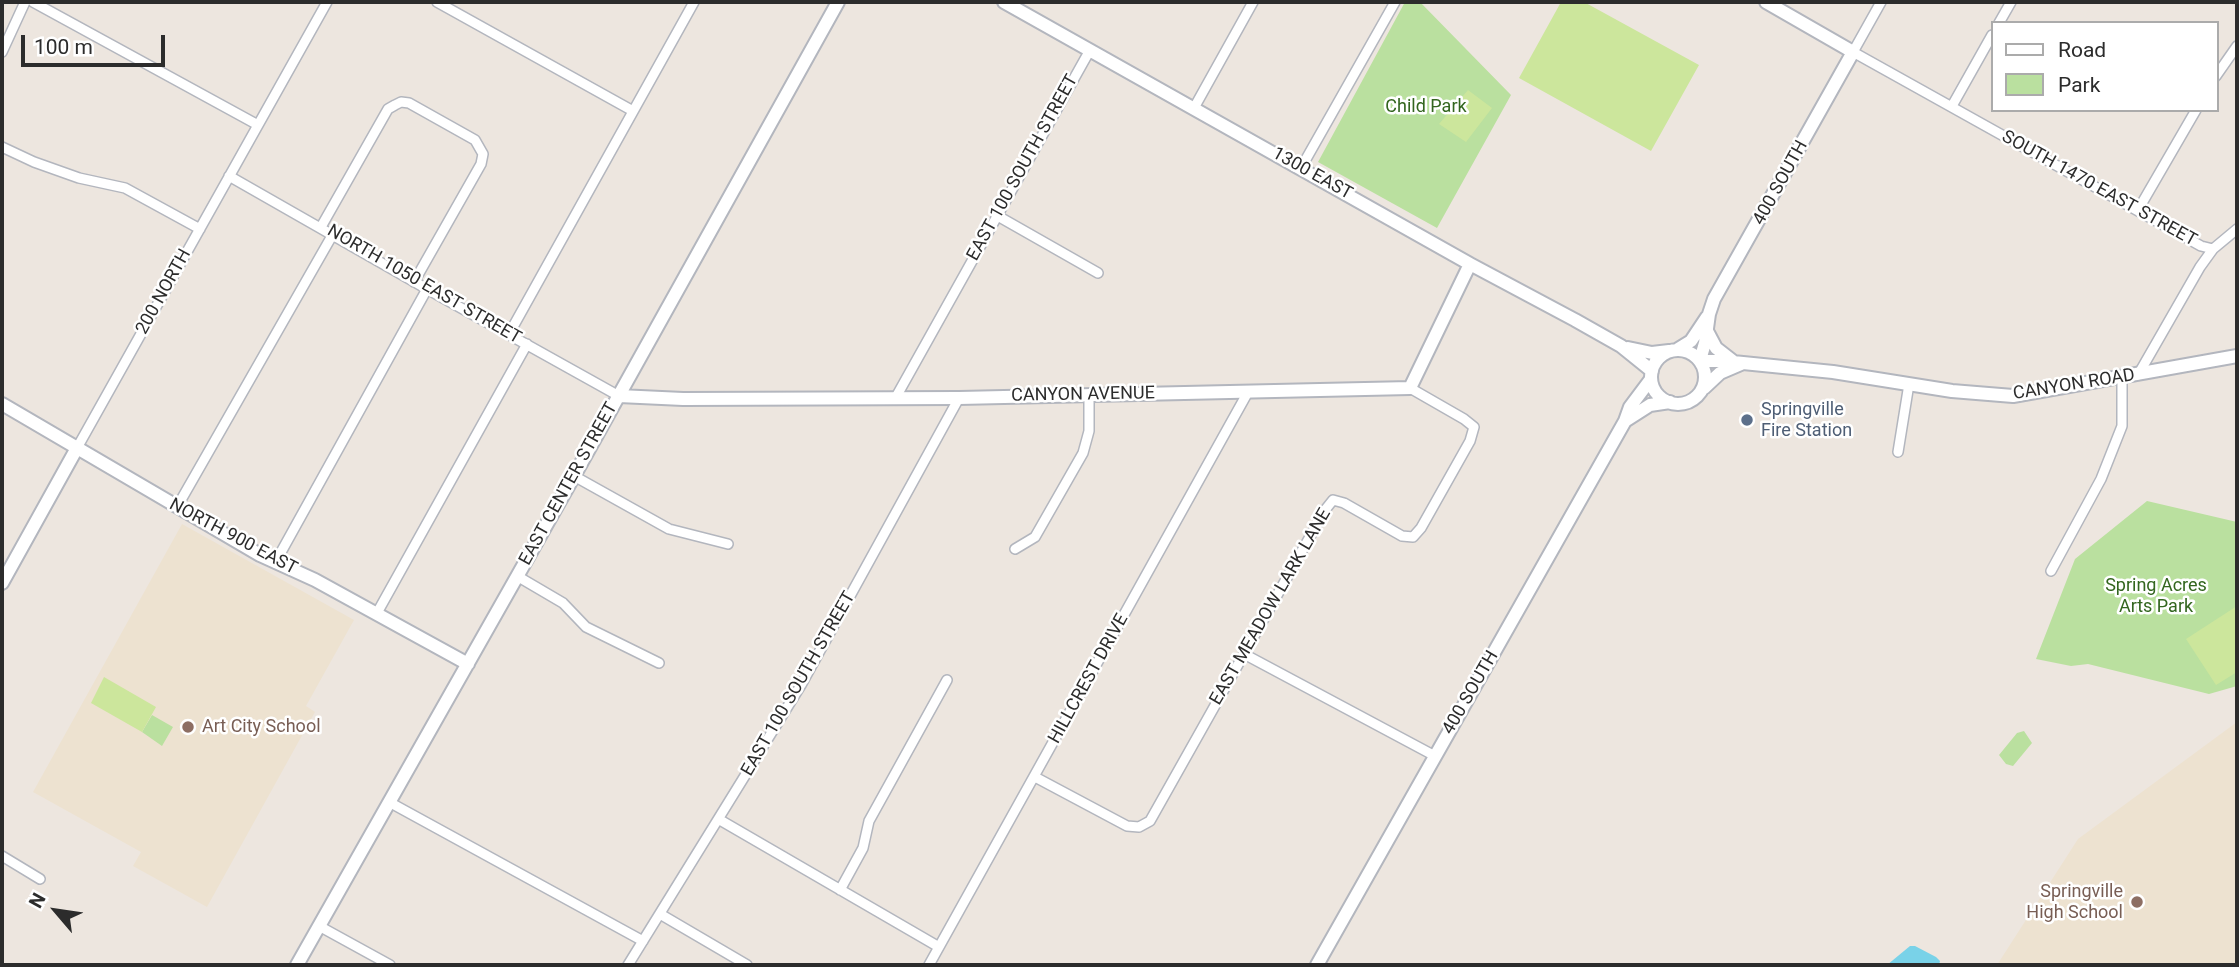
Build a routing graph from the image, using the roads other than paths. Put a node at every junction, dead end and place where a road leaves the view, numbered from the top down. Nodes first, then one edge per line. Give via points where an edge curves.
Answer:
1 (25, 2) edge
2 (33, 2) edge
3 (327, 2) edge
4 (437, 2) edge
5 (694, 2) edge
6 (838, 2) edge
7 (1004, 2) edge
8 (1253, 2) edge
9 (1395, 2) edge
10 (1766, 2) edge
11 (1881, 2) edge
12 (2011, 2) edge
13 (2000, 21) edge
14 (1990, 39) edge
15 (2237, 46) edge
16 (1090, 50) junction
17 (2, 52) edge
18 (1853, 52) junction
19 (2218, 73) edge
20 (1952, 106) junction
21 (1194, 108) junction
22 (633, 111) junction
23 (2195, 112) edge
24 (258, 125) junction
25 (2, 147) edge
26 (1301, 167) junction
27 (229, 176) junction
28 (2138, 209) junction
29 (996, 215) junction
30 (321, 227) junction
31 (200, 229) junction
32 (2237, 229) edge
33 (333, 234) junction
34 (2213, 249) junction
35 (1470, 264) junction
36 (1098, 273) dead end
37 (414, 282) junction
38 (427, 289) junction
39 (1709, 314) junction
40 (1707, 330) junction
41 (509, 334) junction
42 (527, 344) junction
43 (1621, 346) junction
44 (1676, 350) junction
45 (2237, 356) edge
46 (1700, 361) junction
47 (1738, 363) junction
48 (1651, 375) junction
49 (2138, 375) junction
50 (2122, 378) junction
51 (1909, 384) junction
52 (1410, 388) junction
53 (1702, 389) junction
54 (1248, 392) junction
55 (1089, 394) junction
56 (619, 396) junction
57 (896, 397) junction
58 (959, 398) junction
59 (1670, 402) junction
60 (2, 404) edge
61 (1625, 421) junction
62 (77, 448) junction
63 (1898, 452) dead end
64 (574, 476) junction
65 (177, 507) junction
66 (728, 544) dead end
67 (1015, 549) dead end
68 (275, 563) junction
69 (2051, 571) dead end
70 (517, 576) junction
71 (2, 583) edge
72 (377, 613) junction
73 (1244, 654) junction
74 (659, 663) dead end
75 (468, 664) junction
76 (947, 680) dead end
77 (1435, 756) junction
78 (1035, 777) junction
79 (389, 802) junction
80 (720, 820) junction
81 (2, 856) edge
82 (40, 879) dead end
83 (840, 890) junction
84 (660, 914) junction
85 (319, 926) junction
86 (643, 941) junction
87 (939, 947) junction
88 (297, 965) edge
89 (390, 965) edge
90 (628, 965) edge
91 (747, 965) edge
92 (929, 965) edge
93 (1317, 965) edge

1 - 17 street
2 - 24 street
3 - 24 street, 200 NORTH
4 - 22 street
5 - 22 street
6 - 56 street, EAST CENTER STREET
7 - 16 street, 1300 EAST
8 - 21 street
9 - 26 street
10 - 18 street, SOUTH 1470 EAST STREET
11 - 18 street
12 - 13 street
14 - 20 street
15 - 19 street
16 - 21 street, 1300 EAST
16 - 29 street, EAST 100 SOUTH STREET
18 - 20 street, SOUTH 1470 EAST STREET
18 - 39 street, 400 SOUTH
20 - 28 street, SOUTH 1470 EAST STREET
21 - 26 street, 1300 EAST
22 - 41 street
23 - 28 street
24 - 27 street, 200 NORTH
25 - 31 street via 79,178 125,188
26 - 35 street, 1300 EAST
27 - 30 street, NORTH 1050 EAST STREET
27 - 31 street, 200 NORTH
28 - 34 street, SOUTH 1470 EAST STREET
29 - 36 street
29 - 57 street, EAST 100 SOUTH STREET
30 - 33 street, NORTH 1050 EAST STREET
30 - 37 street via 388,109 410,103 475,140 483,154 481,164
31 - 62 street, 200 NORTH
32 - 34 street
33 - 37 street, NORTH 1050 EAST STREET
33 - 65 street
34 - 49 street
35 - 43 street, 1300 EAST
35 - 52 street
37 - 38 street, NORTH 1050 EAST STREET
38 - 41 street, NORTH 1050 EAST STREET
38 - 68 street
39 - 40 street, 400 SOUTH
39 - 44 street, 400 SOUTH via 1691,341
40 - 46 street, 400 SOUTH
40 - 47 street via 1716,348
41 - 42 street, NORTH 1050 EAST STREET
42 - 56 street, NORTH 1050 EAST STREET
42 - 72 street
43 - 44 street, 1300 EAST via 1652,353
43 - 48 street, 1300 EAST
44 - 46 street
44 - 48 street via 1660,357
45 - 49 street, CANYON ROAD
46 - 47 street, CANYON ROAD
46 - 53 street via 1706,375
47 - 51 street, CANYON ROAD
47 - 53 street
48 - 59 street via 1657,393
48 - 61 street, 400 SOUTH
49 - 50 street, CANYON ROAD
50 - 51 street, CANYON ROAD via 2013,396
50 - 69 street via 2122,426 2101,478
51 - 63 street
52 - 54 street, CANYON AVENUE
52 - 73 street, EAST MEADOW LARK LANE via 1474,427 1421,528 1413,537 1402,536 1333,500
53 - 59 street via 1685,403
54 - 55 street, CANYON AVENUE
54 - 78 street, HILLCREST DRIVE
55 - 58 street, CANYON AVENUE
55 - 67 street via 1089,431 1083,453 1035,537
56 - 57 street, CANYON AVENUE
56 - 64 street, EAST CENTER STREET
57 - 58 street, CANYON AVENUE
58 - 80 street, EAST 100 SOUTH STREET via 801,685
59 - 61 street via 1650,405
60 - 62 street, NORTH 900 EAST
61 - 77 street, 400 SOUTH
62 - 65 street, NORTH 900 EAST
62 - 71 street, 200 NORTH
64 - 66 street via 669,529
64 - 70 street, EAST CENTER STREET
65 - 68 street, NORTH 900 EAST
68 - 72 street, NORTH 900 EAST
70 - 74 street via 564,603 586,627
70 - 75 street, EAST CENTER STREET
72 - 75 street, NORTH 900 EAST
73 - 77 street
73 - 78 street, EAST MEADOW LARK LANE via 1150,821 1139,827 1127,826
75 - 79 street, EAST CENTER STREET
76 - 83 street via 869,821 863,848
77 - 93 street, 400 SOUTH
78 - 87 street, HILLCREST DRIVE
79 - 85 street, EAST CENTER STREET
79 - 86 street
80 - 83 street
80 - 84 street, EAST 100 SOUTH STREET
81 - 82 street
83 - 87 street
84 - 86 street, EAST 100 SOUTH STREET
84 - 91 street
85 - 88 street, EAST CENTER STREET
85 - 89 street
86 - 90 street, EAST 100 SOUTH STREET
87 - 92 street, HILLCREST DRIVE

